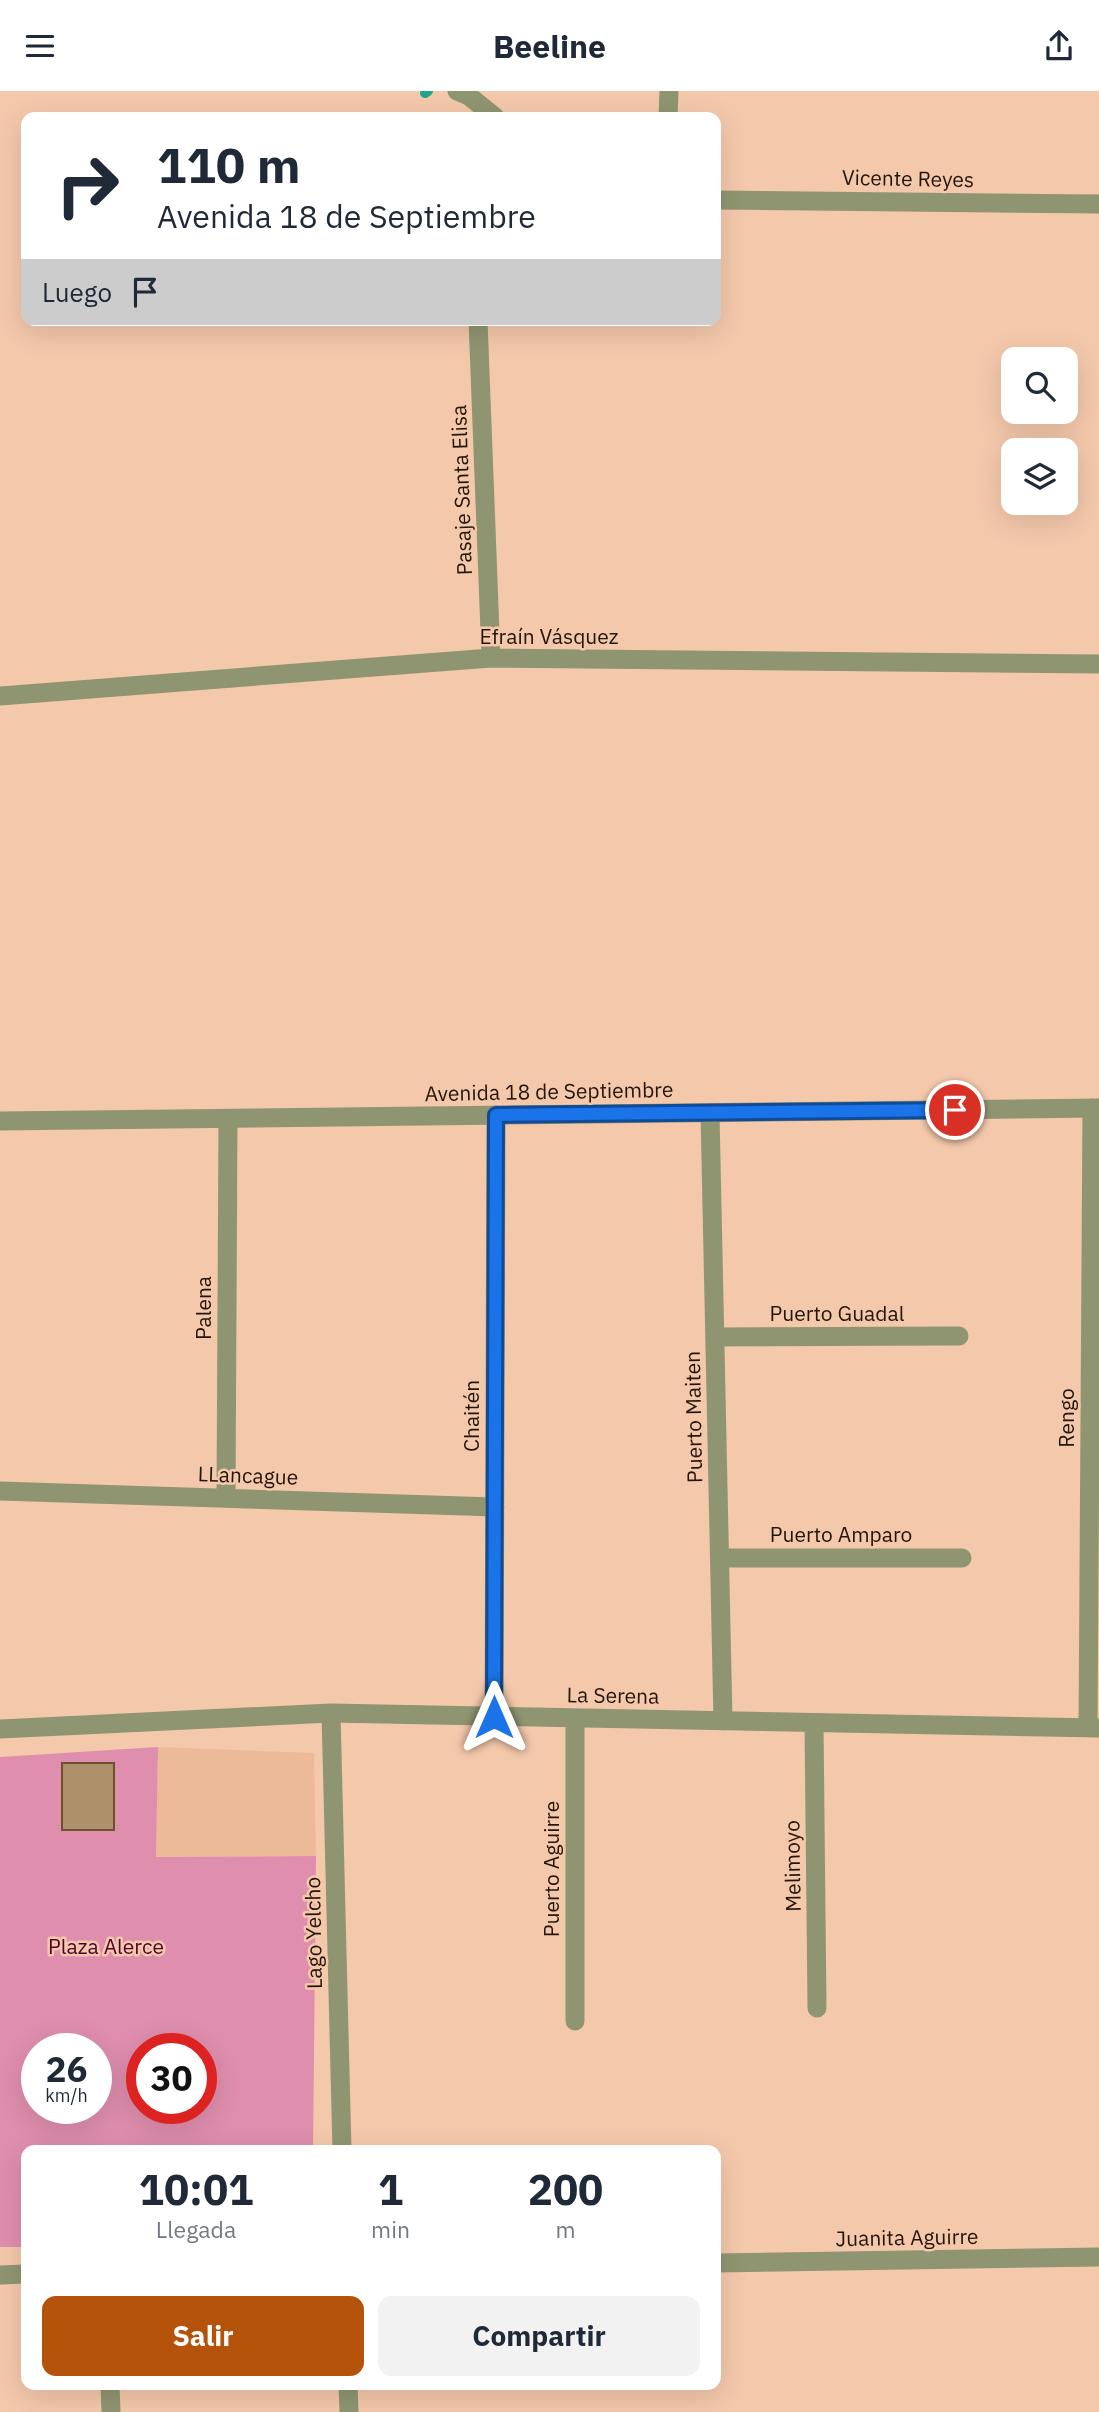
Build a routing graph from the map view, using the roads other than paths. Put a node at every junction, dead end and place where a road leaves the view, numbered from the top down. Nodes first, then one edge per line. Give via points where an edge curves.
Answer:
1 (669, 91) edge
2 (463, 93) edge
3 (469, 112) edge
4 (488, 112) edge
5 (668, 112) edge
6 (721, 200) edge
7 (1099, 204) edge
8 (478, 326) edge
9 (491, 658) junction
10 (1099, 664) edge
11 (0, 697) edge
12 (1095, 1108) edge
13 (710, 1113) junction
14 (496, 1115) junction
15 (228, 1119) junction
16 (0, 1121) edge
17 (959, 1336) dead end
18 (715, 1337) junction
19 (0, 1491) edge
20 (226, 1499) junction
21 (495, 1507) junction
22 (720, 1558) junction
23 (962, 1558) dead end
24 (331, 1713) junction
25 (494, 1717) junction
26 (575, 1718) junction
27 (723, 1721) junction
28 (814, 1723) junction
29 (1094, 1728) edge
30 (0, 1729) edge
31 (817, 2008) dead end
32 (575, 2021) dead end
33 (342, 2145) edge
34 (1099, 2257) edge
35 (721, 2263) edge
36 (21, 2274) edge
37 (0, 2275) edge
38 (110, 2390) edge
39 (348, 2390) edge
40 (111, 2412) edge
41 (349, 2412) edge

1 - 5 street
2 - 3 street
2 - 4 street
6 - 7 street, Vicente Reyes
8 - 9 street, Pasaje Santa Elisa
9 - 10 street, Efraín Vásquez
9 - 11 street, Efraín Vásquez
12 - 13 street, Avenida 18 de Septiembre
12 - 29 street, Rengo
13 - 14 street, Avenida 18 de Septiembre
13 - 18 street, Puerto Maiten
14 - 15 street, Avenida 18 de Septiembre
14 - 21 street, Chaitén
15 - 16 street, Avenida 18 de Septiembre
15 - 20 street, Palena
17 - 18 street, Puerto Guadal
18 - 22 street, Puerto Maiten
19 - 20 street, LLancague
20 - 21 street, LLancague
21 - 25 street, Chaitén
22 - 23 street, Puerto Amparo
22 - 27 street, Puerto Maiten
24 - 25 street, La Serena
24 - 30 street, La Serena
24 - 33 street, Lago Yelcho
25 - 26 street, La Serena
26 - 27 street, La Serena
26 - 32 street, Puerto Aguirre
27 - 28 street, La Serena
28 - 29 street, La Serena
28 - 31 street, Melimoyo
34 - 35 street, Juanita Aguirre
36 - 37 street
38 - 40 street
39 - 41 street

